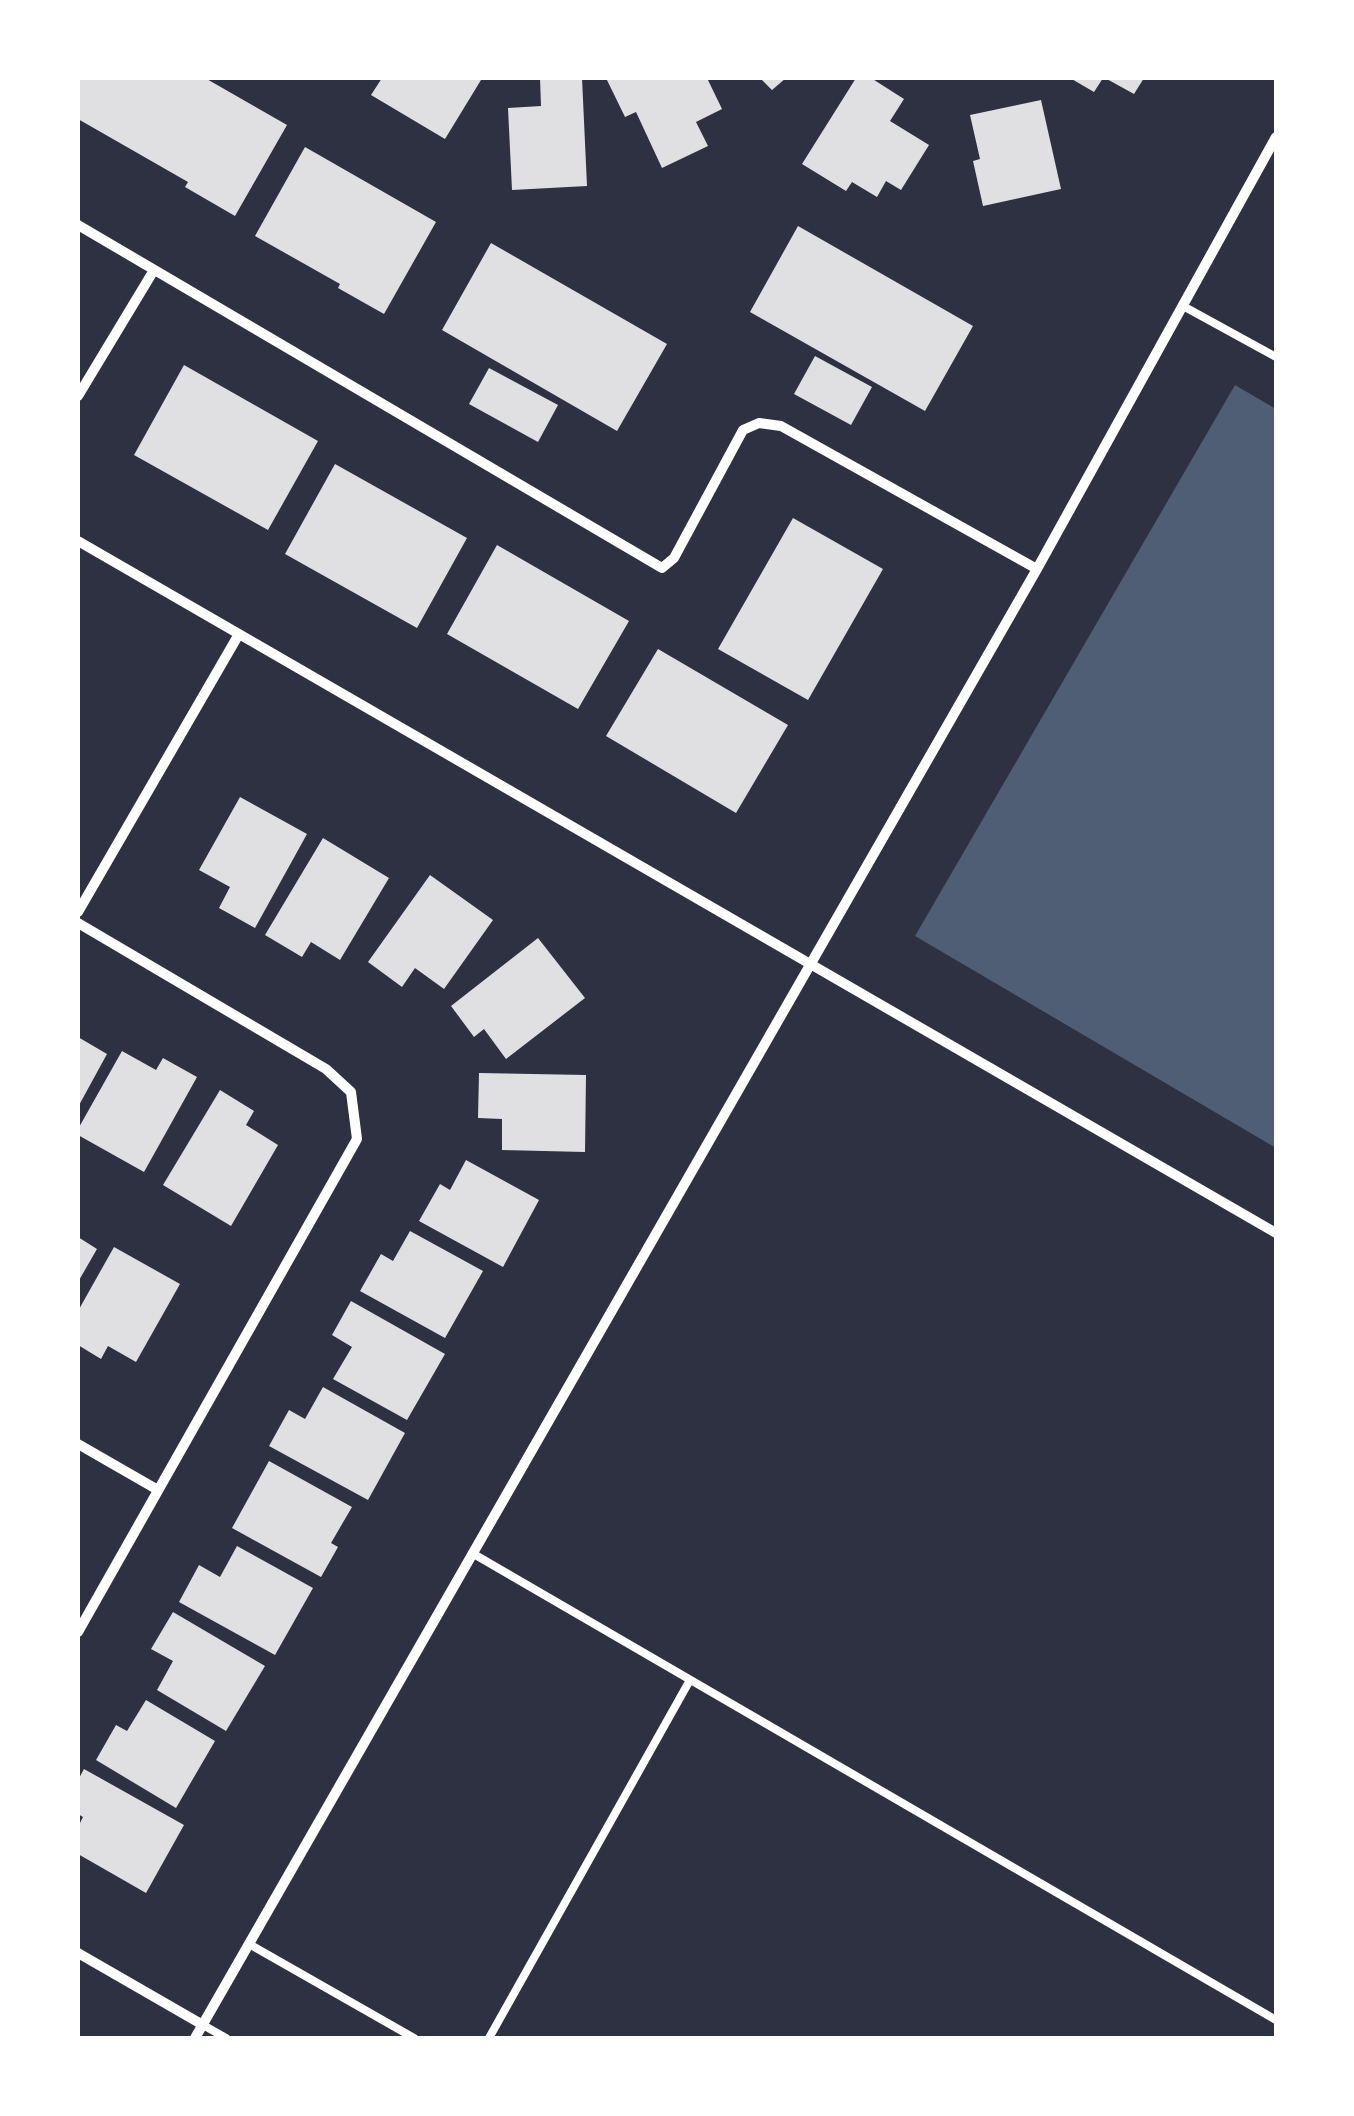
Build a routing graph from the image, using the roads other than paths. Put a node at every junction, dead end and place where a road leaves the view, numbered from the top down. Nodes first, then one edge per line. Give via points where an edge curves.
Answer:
1 (1276, 138) edge
2 (78, 225) edge
3 (154, 270) junction
4 (1184, 306) junction
5 (1276, 357) edge
6 (78, 396) edge
7 (78, 540) edge
8 (1037, 569) junction
9 (239, 634) junction
10 (78, 912) edge
11 (78, 923) edge
12 (810, 964) junction
13 (1276, 1233) edge
14 (78, 1444) edge
15 (158, 1490) junction
16 (472, 1553) junction
17 (78, 1632) edge
18 (690, 1680) junction
19 (249, 1944) junction
20 (78, 1953) edge
21 (1276, 2020) edge
22 (203, 2025) junction
23 (195, 2038) edge
24 (226, 2038) edge
25 (414, 2038) edge
26 (490, 2038) edge

1 - 4 street
2 - 3 street
3 - 6 street
3 - 8 street via 662,568 674,558 744,430 758,422 782,426
4 - 5 lane
4 - 8 street
7 - 9 street
8 - 12 street
9 - 10 street
9 - 12 street
11 - 15 street via 326,1069 351,1092 357,1139
12 - 13 street
12 - 16 street
14 - 15 street
15 - 17 street
16 - 18 lane
16 - 19 street
18 - 21 lane
18 - 26 lane
19 - 22 street
19 - 25 lane
20 - 22 street
22 - 23 street
22 - 24 lane

